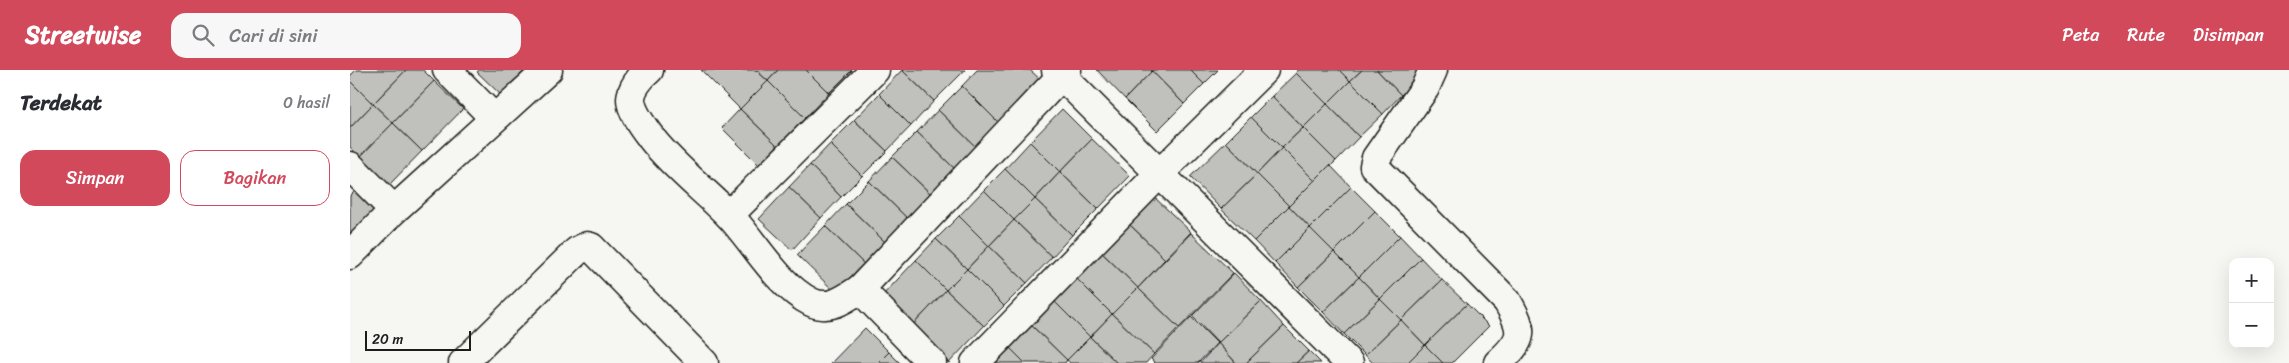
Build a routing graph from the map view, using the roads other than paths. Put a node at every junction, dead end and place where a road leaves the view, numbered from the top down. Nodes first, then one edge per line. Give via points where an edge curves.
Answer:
1 (448, 70) edge
2 (548, 70) edge
3 (875, 70) edge
4 (1264, 70) edge
5 (1433, 70) edge
6 (645, 71) edge
7 (1061, 72) edge
8 (494, 118) junction
9 (350, 166) edge
10 (1159, 174) junction
11 (394, 210) junction
12 (729, 215) junction
13 (350, 254) edge
14 (860, 289) junction
15 (463, 363) edge
16 (704, 363) edge
17 (932, 363) edge
18 (975, 363) edge
19 (1349, 363) edge
20 (1498, 363) edge

1 - 8 street
2 - 8 street
3 - 12 street
4 - 10 street
5 - 20 street via 1425,88 1376,158 1374,166 1507,301 1519,321 1519,332 1512,350
6 - 12 street via 633,90 631,99 635,113 653,140
7 - 10 street
7 - 14 street
8 - 11 street
9 - 11 street
10 - 18 street
10 - 19 street
11 - 13 street
12 - 14 street via 791,289 812,303 827,305 840,302
14 - 17 street
15 - 16 street via 577,251 591,246

